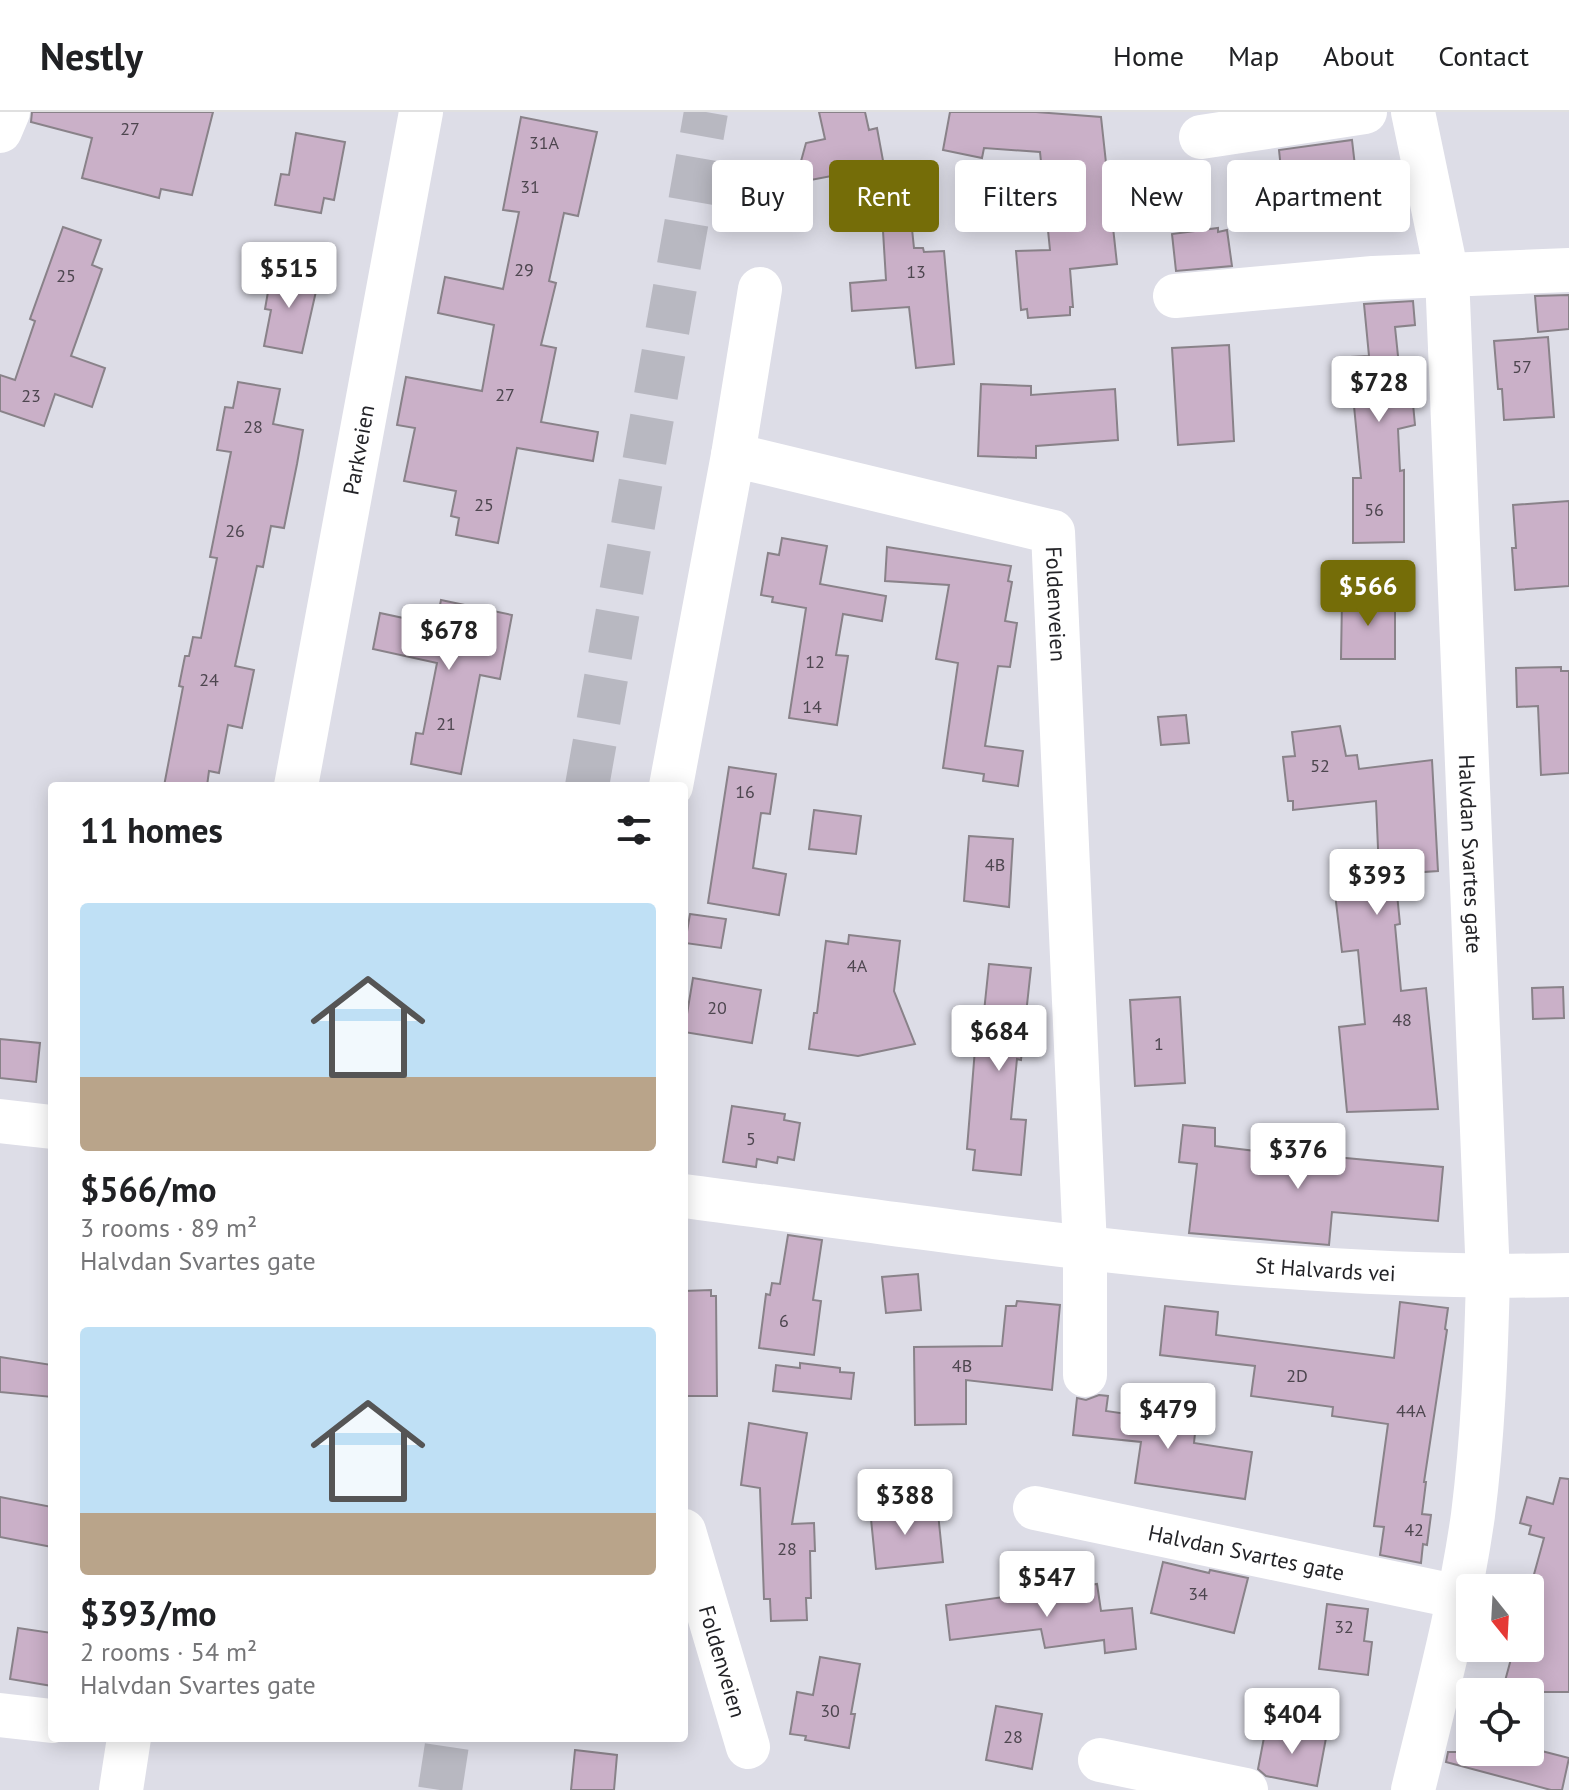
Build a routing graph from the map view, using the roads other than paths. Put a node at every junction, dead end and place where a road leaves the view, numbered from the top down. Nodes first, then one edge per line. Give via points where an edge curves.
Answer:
1 (8, 112) edge
2 (421, 112) edge
3 (1365, 112) edge
4 (1413, 112) edge
5 (0, 131) edge
6 (1201, 137) dead end
7 (1569, 270) edge
8 (1447, 275) junction
9 (760, 289) dead end
10 (1175, 296) dead end
11 (733, 455) junction
12 (297, 782) edge
13 (672, 782) edge
14 (0, 1121) edge
15 (48, 1127) edge
16 (688, 1197) edge
17 (1085, 1247) junction
18 (1569, 1275) edge
19 (1488, 1277) junction
20 (1085, 1375) dead end
21 (1035, 1508) dead end
22 (688, 1544) edge
23 (1463, 1574) edge
24 (1456, 1596) edge
25 (1456, 1610) edge
26 (0, 1715) edge
27 (48, 1721) edge
28 (128, 1742) edge
29 (748, 1747) dead end
30 (1100, 1760) dead end
31 (121, 1790) edge
32 (1246, 1790) edge
33 (1413, 1790) edge

1 - 5 street
2 - 12 street, Parkveien
3 - 6 street
4 - 8 street, Halvdan Svartes gate
7 - 8 street
8 - 10 street
8 - 19 street, Halvdan Svartes gate
9 - 11 street
11 - 13 street
11 - 17 street, Foldenveien via 1053,532
14 - 15 street
16 - 17 street, St Halvards vei
17 - 19 street, St Halvards vei via 1332,1270
17 - 20 street
18 - 19 street, St Halvards vei
19 - 23 street, Halvdan Svartes gate via 1484,1420
21 - 24 street, Halvdan Svartes gate
22 - 29 street, Foldenveien
25 - 33 street, Halvdan Svartes gate
26 - 27 street
28 - 31 street
30 - 32 street

